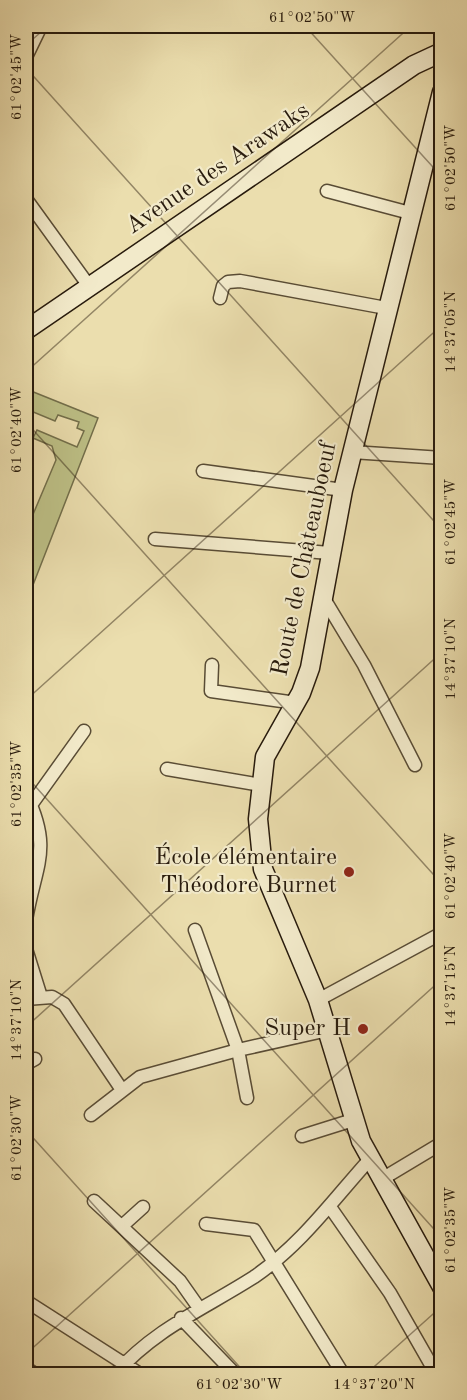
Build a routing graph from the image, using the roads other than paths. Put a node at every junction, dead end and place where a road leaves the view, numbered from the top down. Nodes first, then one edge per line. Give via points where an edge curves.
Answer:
1 (41, 26) edge
2 (26, 57) edge
3 (436, 57) edge
4 (441, 92) edge
5 (327, 191) dead end
6 (26, 199) edge
7 (410, 213) junction
8 (88, 286) junction
9 (220, 298) dead end
10 (386, 308) junction
11 (27, 326) edge
12 (352, 452) junction
13 (441, 458) edge
14 (203, 471) dead end
15 (343, 490) junction
16 (155, 539) dead end
17 (330, 553) junction
18 (322, 596) junction
19 (212, 665) dead end
20 (296, 703) junction
21 (84, 731) dead end
22 (415, 765) dead end
23 (167, 769) dead end
24 (261, 785) junction
25 (28, 800) edge
26 (28, 893) edge
27 (26, 920) edge
28 (195, 930) dead end
29 (441, 933) edge
30 (26, 949) edge
31 (41, 997) junction
32 (26, 999) edge
33 (318, 1000) junction
34 (328, 1030) junction
35 (238, 1050) junction
36 (122, 1090) junction
37 (247, 1098) dead end
38 (91, 1115) dead end
39 (353, 1120) junction
40 (302, 1136) dead end
41 (441, 1143) edge
42 (370, 1159) junction
43 (382, 1179) junction
44 (94, 1201) dead end
45 (143, 1207) dead end
46 (330, 1207) junction
47 (206, 1224) dead end
48 (122, 1226) junction
49 (274, 1260) junction
50 (441, 1287) edge
51 (26, 1301) edge
52 (199, 1308) junction
53 (181, 1318) junction
54 (125, 1364) junction
55 (26, 1368) edge
56 (35, 1374) edge
57 (115, 1374) edge
58 (140, 1374) edge
59 (235, 1374) edge
60 (343, 1374) edge
61 (434, 1374) edge

1 - 2 street
3 - 8 main road, Avenue des Arawaks
4 - 7 main road, Route de Châteauboeuf
5 - 7 street
6 - 8 street
7 - 10 main road, Route de Châteauboeuf
8 - 11 main road, Avenue des Arawaks
9 - 10 street via 223,286 240,281
10 - 12 main road, Route de Châteauboeuf
12 - 13 street
12 - 15 main road, Route de Châteauboeuf
14 - 15 street
15 - 17 main road, Route de Châteauboeuf
16 - 17 street
17 - 18 main road, Route de Châteauboeuf
18 - 20 main road, Route de Châteauboeuf via 310,668
18 - 22 street via 364,665
19 - 20 street via 211,691
20 - 24 main road, Route de Châteauboeuf via 266,757
21 - 25 street
23 - 24 street
24 - 33 main road, Route de Châteauboeuf via 258,819 263,869
25 - 26 street via 42,848
26 - 27 street
28 - 35 street
29 - 33 street
30 - 31 street
31 - 32 street
31 - 36 street via 52,997 64,1004
33 - 34 main road, Route de Châteauboeuf
34 - 35 street
34 - 39 main road, Route de Châteauboeuf
35 - 36 street via 140,1077
35 - 37 street
36 - 38 street
39 - 40 street
39 - 42 main road, Route de Châteauboeuf
41 - 43 street
42 - 43 main road, Route de Châteauboeuf
42 - 46 street
43 - 50 main road, Route de Châteauboeuf
44 - 48 street
45 - 48 street
46 - 49 street via 308,1233
46 - 61 street via 390,1293
47 - 49 street via 254,1230
48 - 52 street via 180,1281
49 - 52 street via 255,1276
49 - 60 street
51 - 54 street
52 - 53 street
53 - 54 street via 142,1346
53 - 59 street
54 - 57 street
54 - 58 street
55 - 56 street

